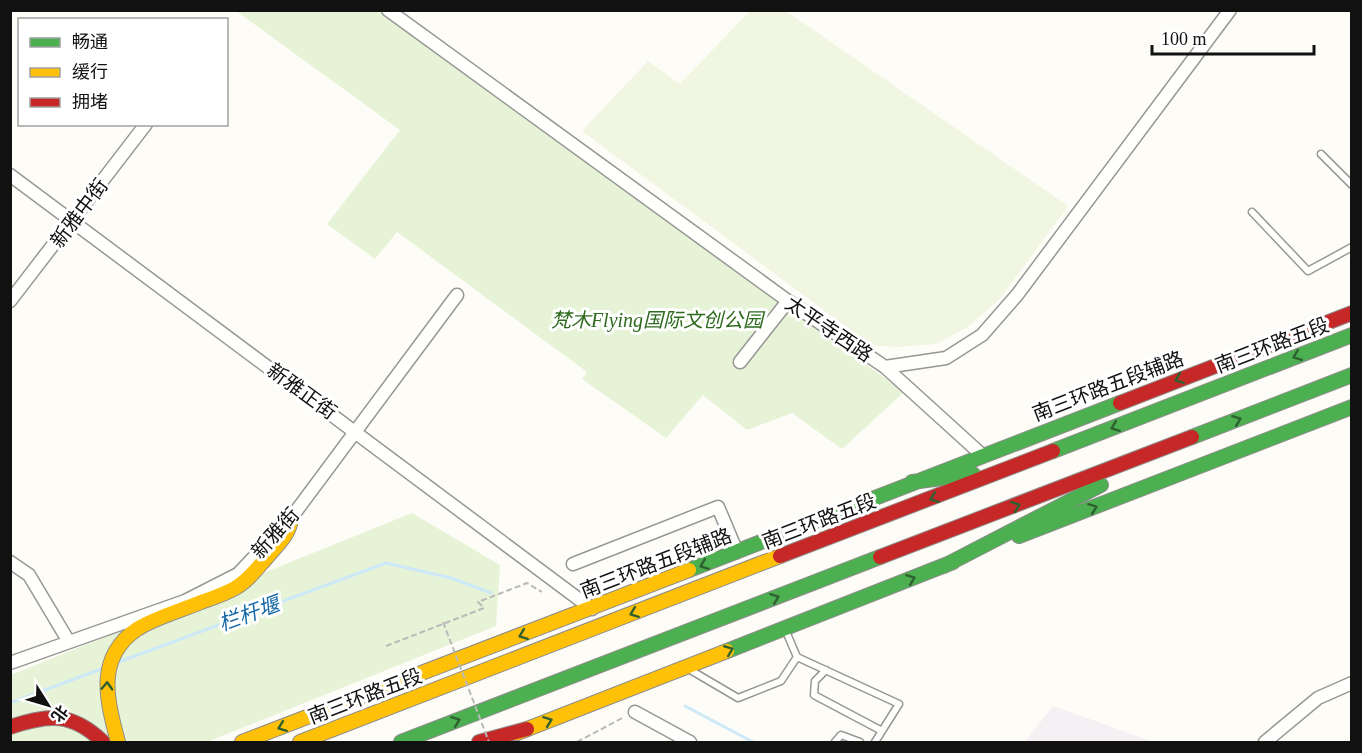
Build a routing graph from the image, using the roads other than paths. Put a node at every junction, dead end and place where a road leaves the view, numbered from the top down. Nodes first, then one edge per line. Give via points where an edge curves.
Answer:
1 (388, 10) edge
2 (1230, 10) edge
3 (145, 126) edge
4 (1321, 154) dead end
5 (10, 175) edge
6 (1352, 184) edge
7 (1252, 212) dead end
8 (73, 222) junction
9 (1352, 247) edge
10 (457, 295) dead end
11 (10, 301) edge
12 (788, 301) junction
13 (1352, 313) edge
14 (1352, 335) edge
15 (740, 362) dead end
16 (885, 368) junction
17 (1352, 375) edge
18 (1352, 407) edge
19 (357, 432) junction
20 (1199, 435) junction
21 (982, 455) junction
22 (1006, 470) junction
23 (912, 482) junction
24 (291, 518) junction
25 (737, 552) junction
26 (10, 562) edge
27 (573, 564) dead end
28 (944, 566) junction
29 (592, 609) junction
30 (784, 628) junction
31 (69, 642) junction
32 (797, 657) junction
33 (10, 663) edge
34 (685, 668) junction
35 (826, 670) junction
36 (1352, 683) edge
37 (635, 712) road end
38 (10, 727) edge
39 (527, 729) junction
40 (882, 731) junction
41 (103, 742) edge
42 (118, 742) edge
43 (242, 742) edge
44 (300, 742) edge
45 (401, 742) edge
46 (479, 742) edge
47 (491, 742) edge
48 (690, 742) edge
49 (835, 742) edge
50 (860, 742) edge
51 (875, 742) edge
52 (1265, 742) edge

1 - 12 street, 太平寺西路
2 - 16 street, 太平寺西路 via 1017,295 982,335 946,358
3 - 8 street, 新雅中街
4 - 6 lane
5 - 8 street, 新雅正街
7 - 9 lane via 1308,271
8 - 11 street, 新雅中街
8 - 19 street, 新雅正街
10 - 19 street, 新雅街
12 - 15 street
12 - 16 street, 太平寺西路
13 -> 21 main road, 南三环路五段辅路
14 -> 22 main road, 南三环路五段
16 - 21 street
20 -> 17 main road
28 -> 18 main road
19 - 24 street, 新雅街
19 - 29 street, 新雅正街
20 - 28 main road
45 -> 20 main road
21 - 23 main road, 南三环路五段辅路
22 - 23 main road
22 -> 44 main road, 南三环路五段
23 - 25 main road, 南三环路五段辅路
24 - 31 street, 新雅街 via 238,574 185,601
42 -> 24 main road via 106,690 108,667 126,636 236,588 255,572 290,530
25 - 27 street via 718,507
25 -> 29 main road, 南三环路五段辅路
26 - 31 street via 29,575
30 -> 28 main road
29 -> 43 main road, 南三环路五段辅路
30 - 32 lane
34 -> 30 main road
31 - 33 street, 新雅街
32 - 34 lane via 781,681 738,698
32 - 35 lane
39 -> 34 main road
35 - 40 lane via 815,681 814,695
35 - 40 lane via 899,704
36 - 52 street via 1318,698
37 - 48 street
38 - 41 main road via 36,717 63,717 82,723
39 - 46 main road
39 - 47 main road
40 - 51 lane
49 - 50 lane via 841,735

